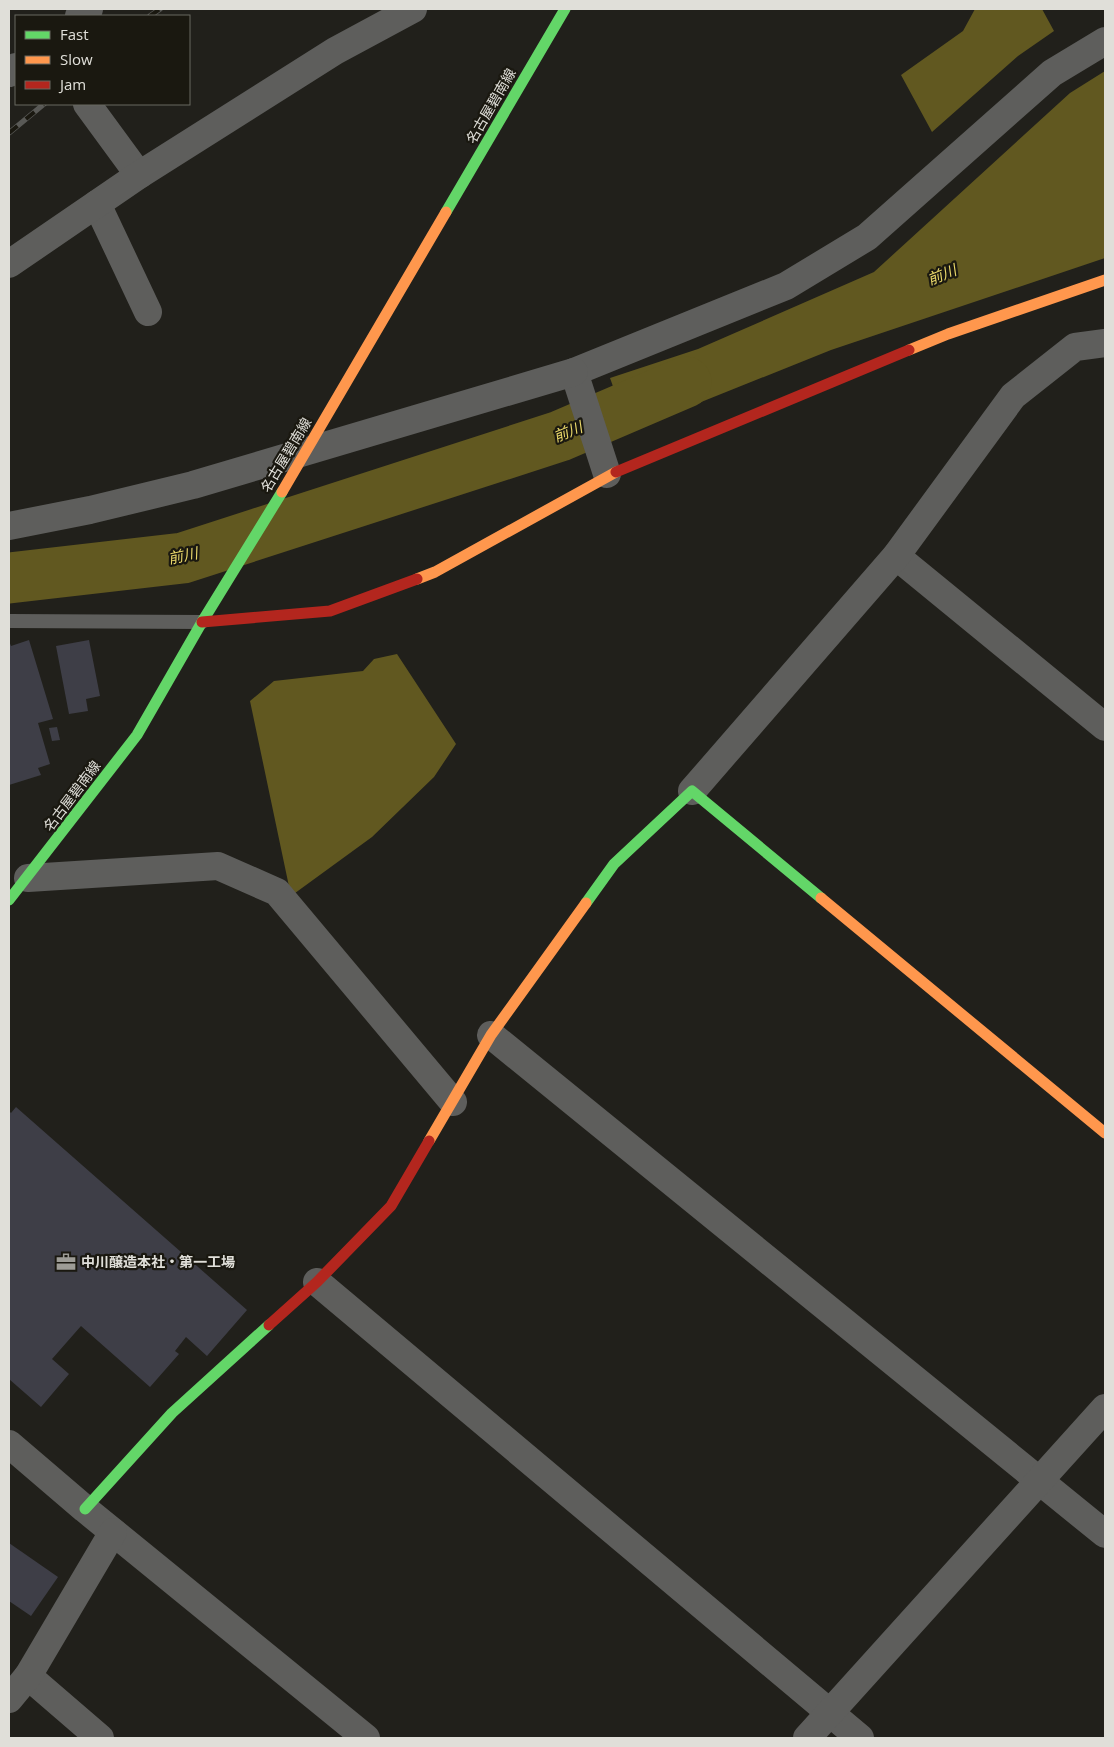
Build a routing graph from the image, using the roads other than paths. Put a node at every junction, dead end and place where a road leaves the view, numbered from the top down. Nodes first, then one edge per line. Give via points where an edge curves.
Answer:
1 (413, 9) edge
2 (565, 9) edge
3 (1105, 41) edge
4 (88, 105) edge
5 (139, 175) junction
6 (97, 204) junction
7 (9, 264) edge
8 (1105, 280) edge
9 (148, 312) dead end
10 (1105, 343) edge
11 (575, 373) junction
12 (306, 452) junction
13 (607, 475) junction
14 (9, 526) edge
15 (896, 556) junction
16 (9, 621) edge
17 (202, 622) junction
18 (1105, 727) edge
19 (692, 792) junction
20 (28, 878) junction
21 (9, 900) edge
22 (491, 1034) junction
23 (453, 1102) junction
24 (1105, 1133) edge
25 (317, 1282) junction
26 (1105, 1408) edge
27 (9, 1444) edge
28 (1042, 1480) junction
29 (85, 1509) junction
30 (112, 1532) junction
31 (1105, 1534) edge
32 (28, 1676) junction
33 (9, 1699) edge
34 (829, 1713) junction
35 (100, 1738) edge
36 (366, 1738) edge
37 (807, 1738) edge
38 (860, 1738) edge

1 - 5 street via 335,51
2 - 12 street, 名古屋碧南線
3 - 11 street via 1052,73 867,237 786,286
4 - 5 street
5 - 6 street
6 - 7 street
6 - 9 street
8 - 13 street via 948,334
10 - 15 street via 1075,347 1013,396
11 - 12 street
11 - 13 street
12 - 14 street via 193,485
12 - 17 street, 名古屋碧南線
13 - 17 street via 435,572 330,611
15 - 18 street
15 - 19 street
16 - 17 lane
17 - 20 street, 名古屋碧南線 via 137,735
19 - 22 street via 614,864
19 - 24 street
20 - 21 street, 名古屋碧南線
20 - 23 street via 218,866 276,892
22 - 23 street
22 - 28 street
23 - 25 street via 391,1206
25 - 29 street via 172,1413
25 - 34 street
26 - 28 street
27 - 29 street
28 - 31 street
28 - 34 street
29 - 30 street
30 - 32 street
30 - 36 street
32 - 33 street
32 - 35 street
34 - 37 street
34 - 38 street

